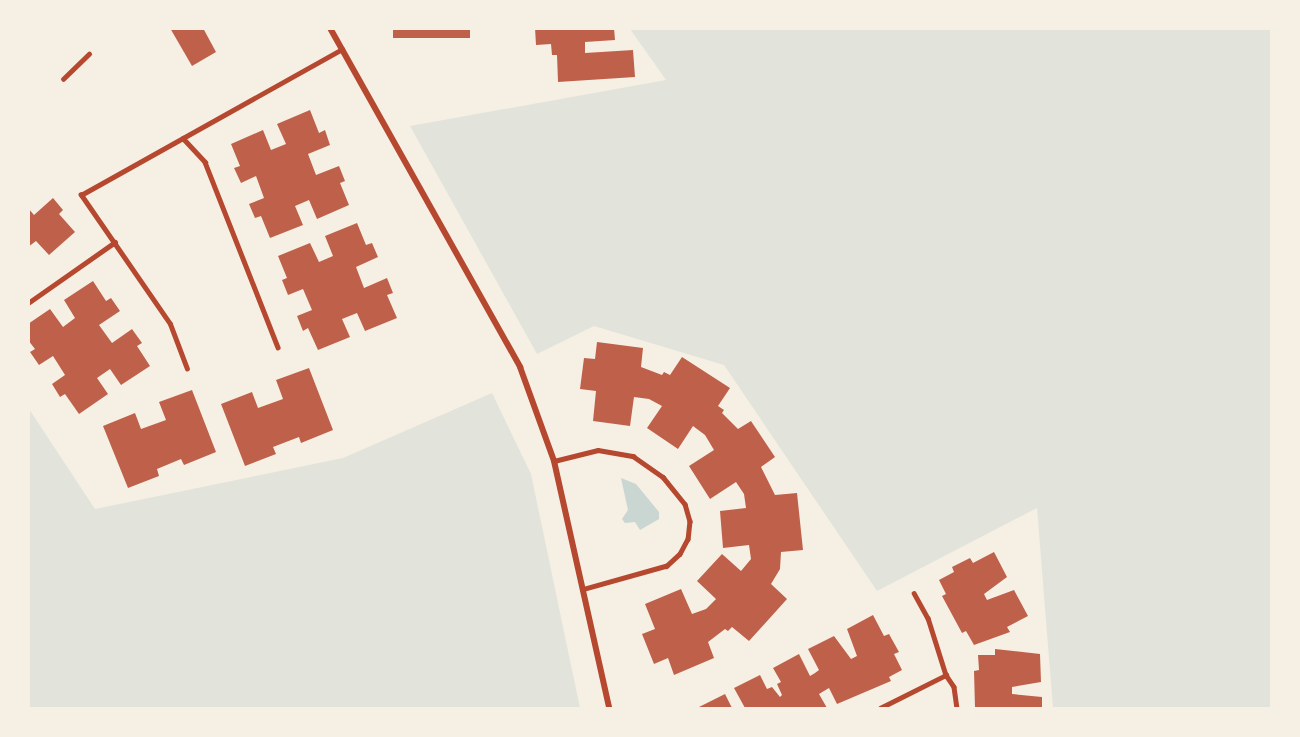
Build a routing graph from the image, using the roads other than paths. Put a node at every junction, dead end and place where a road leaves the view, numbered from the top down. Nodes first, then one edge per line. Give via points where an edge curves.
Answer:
1 (330, 28) edge
2 (342, 49) junction
3 (89, 54) dead end
4 (63, 79) dead end
5 (183, 138) junction
6 (115, 242) junction
7 (28, 303) edge
8 (278, 347) dead end
9 (187, 369) dead end
10 (554, 461) junction
11 (585, 589) junction
12 (914, 593) dead end
13 (946, 675) junction
14 (609, 708) edge
15 (880, 708) edge
16 (957, 708) edge

1 - 2 street
2 - 5 lane
2 - 10 street via 520,367
3 - 4 lane
5 - 6 lane via 81,195
5 - 8 lane via 205,162
6 - 7 lane
6 - 9 lane via 170,324
10 - 11 street
10 - 11 lane via 598,450 633,456 663,477 685,504 690,521 688,539 667,566
11 - 14 street
12 - 13 lane via 927,618
13 - 15 lane
13 - 16 lane via 954,687

